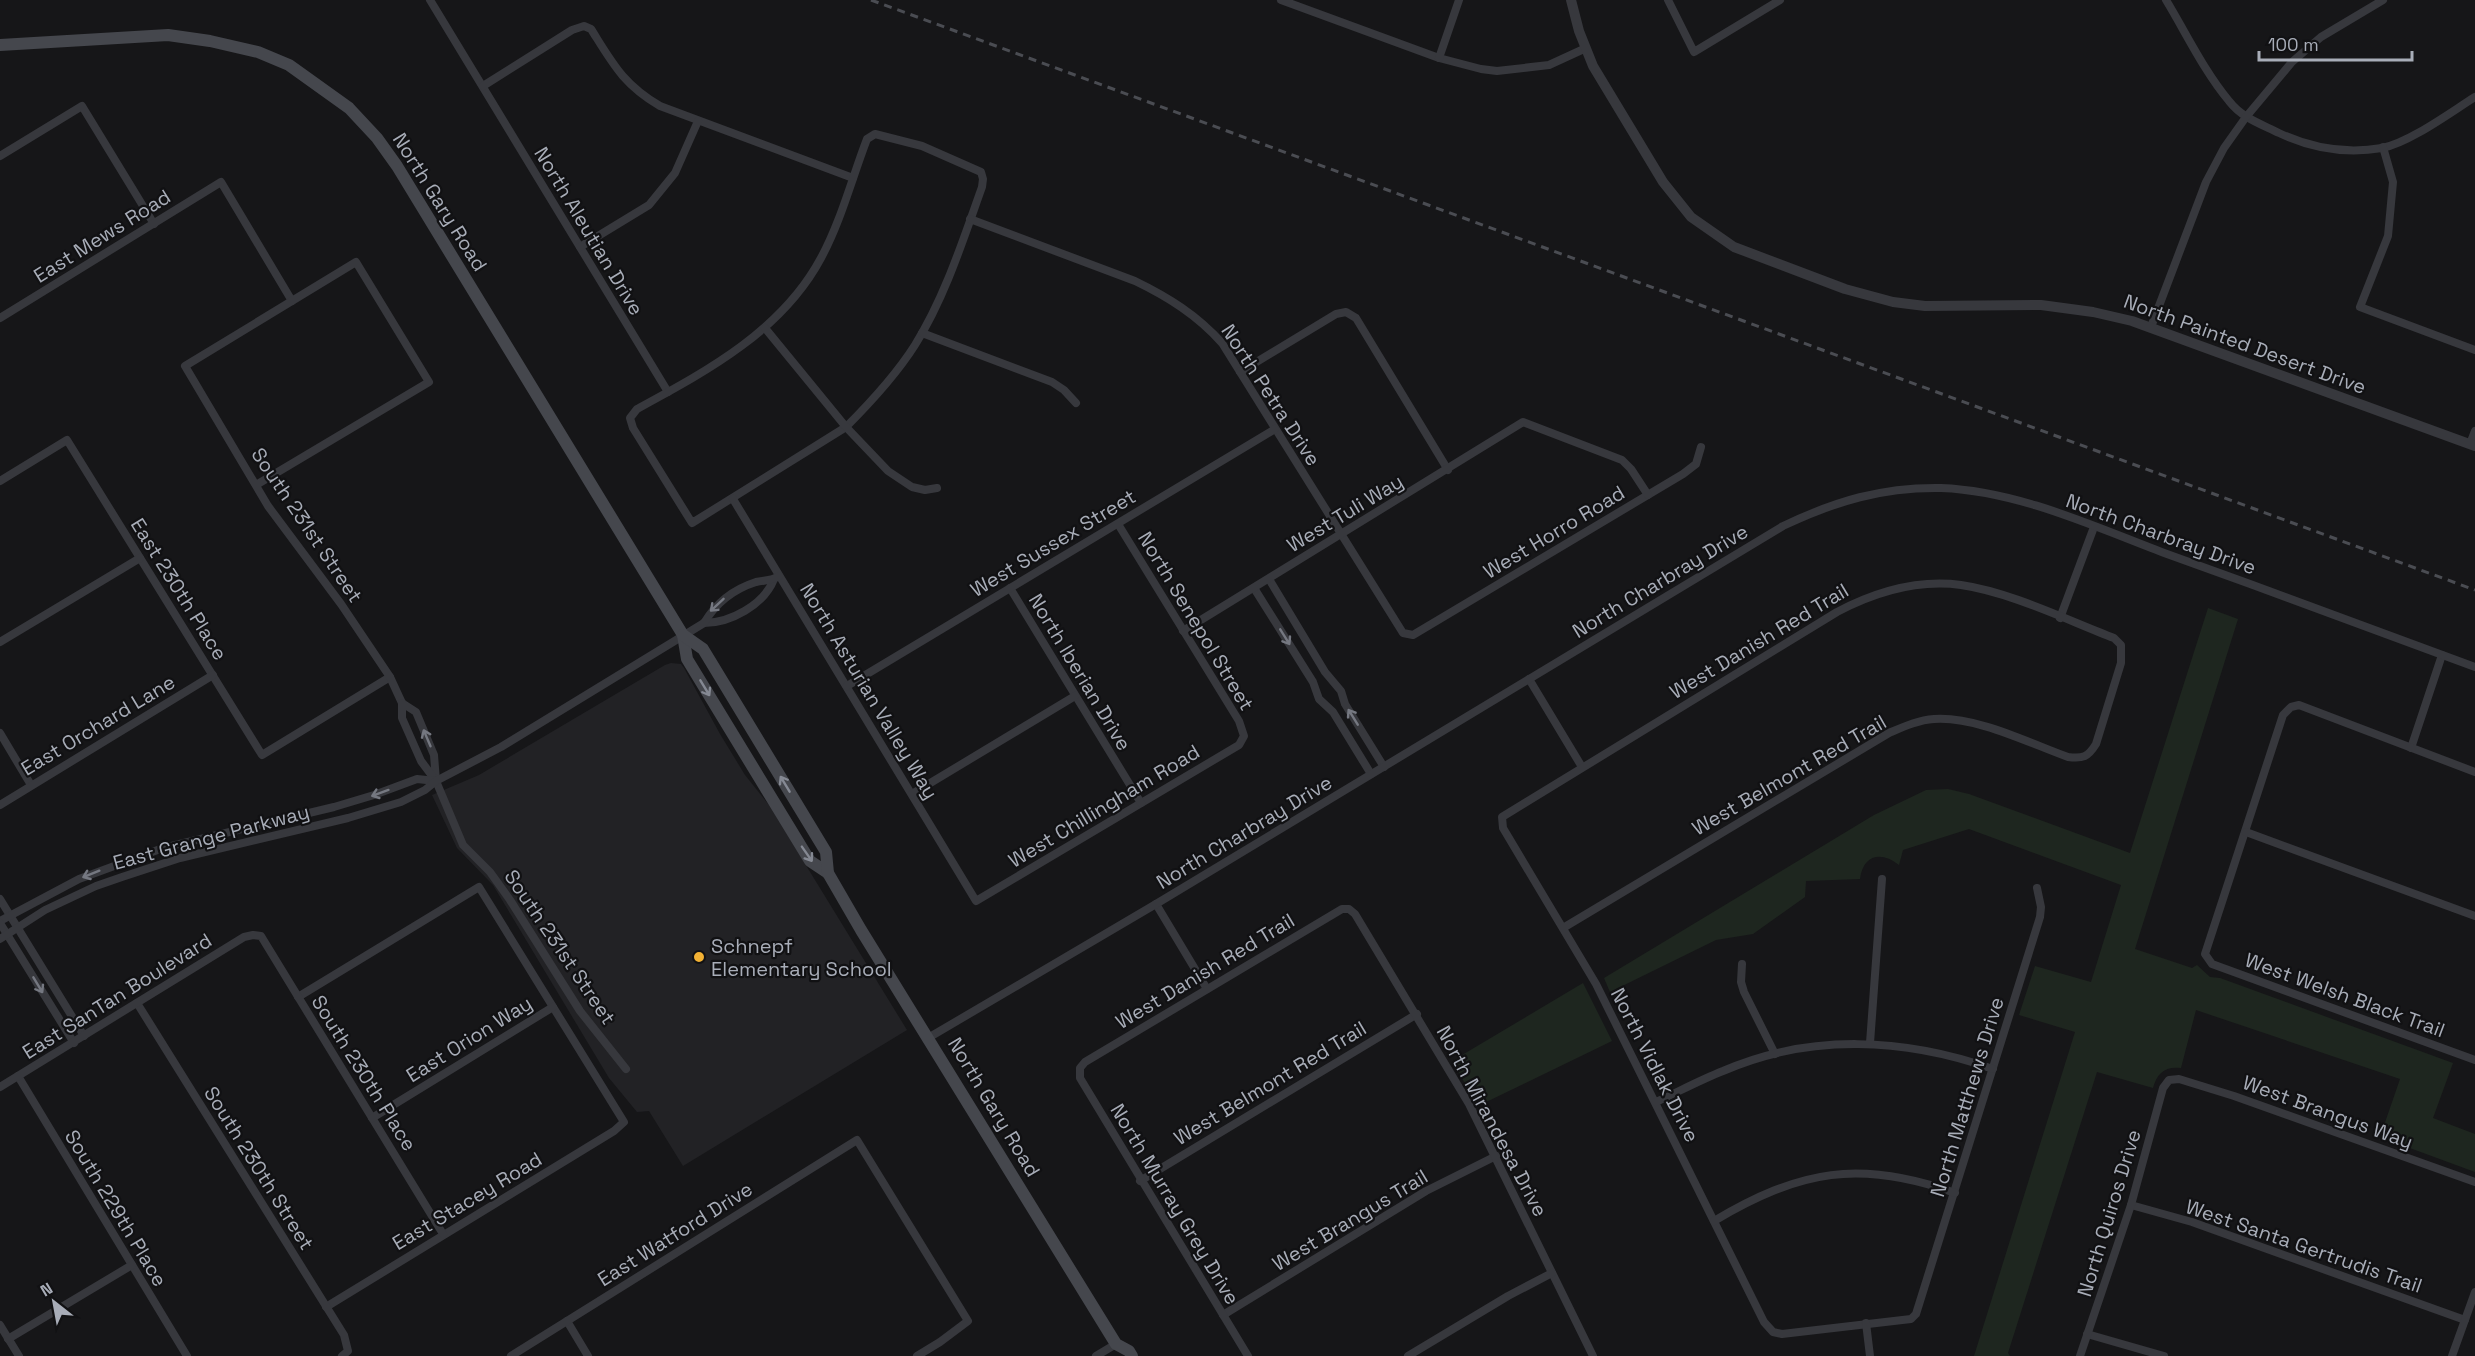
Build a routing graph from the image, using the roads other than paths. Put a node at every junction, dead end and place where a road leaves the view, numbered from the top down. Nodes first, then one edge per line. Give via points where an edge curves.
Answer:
1 (430, 0) edge
2 (1281, 0) edge
3 (1459, 0) edge
4 (1571, 0) edge
5 (1668, 0) edge
6 (1780, 0) edge
7 (2166, 0) edge
8 (2383, 0) edge
9 (0, 45) edge
10 (1586, 48) junction
11 (1439, 58) junction
12 (483, 86) junction
13 (2475, 97) edge
14 (2246, 117) junction
15 (698, 121) junction
16 (2383, 147) junction
17 (0, 156) edge
18 (853, 178) junction
19 (970, 219) junction
20 (154, 224) junction
21 (580, 247) junction
22 (292, 301) junction
23 (0, 318) edge
24 (2151, 327) junction
25 (765, 328) junction
26 (922, 333) junction
27 (2475, 350) edge
28 (1240, 372) junction
29 (668, 392) junction
30 (1076, 403) dead end
31 (846, 427) junction
32 (1275, 429) junction
33 (2475, 431) edge
34 (2473, 445) edge
35 (1701, 447) dead end
36 (1448, 470) junction
37 (0, 481) edge
38 (256, 485) junction
39 (937, 488) dead end
40 (1648, 495) junction
41 (733, 499) junction
42 (1118, 524) junction
43 (2094, 526) junction
44 (1341, 535) junction
45 (140, 558) junction
46 (776, 578) junction
47 (1269, 579) junction
48 (1010, 588) junction
49 (1254, 588) junction
50 (740, 590) junction
51 (749, 607) junction
52 (2060, 618) junction
53 (704, 622) junction
54 (1183, 631) junction
55 (683, 635) junction
56 (1413, 635) joint
57 (0, 642) edge
58 (2442, 655) junction
59 (2475, 667) edge
60 (213, 675) junction
61 (390, 676) junction
62 (1331, 678) junction
63 (1528, 679) junction
64 (847, 686) junction
65 (1315, 691) junction
66 (1075, 696) junction
67 (402, 703) junction
68 (0, 734) edge
69 (1244, 736) joint
70 (2411, 748) junction
71 (2082, 758) joint
72 (1384, 767) junction
73 (1582, 767) junction
74 (2475, 772) edge
75 (1371, 774) junction
76 (436, 781) junction
77 (31, 785) junction
78 (912, 794) junction
79 (1141, 803) junction
80 (0, 805) edge
81 (1502, 817) joint
82 (2246, 832) junction
83 (828, 873) junction
84 (1882, 879) dead end
85 (2037, 888) dead end
86 (0, 899) edge
87 (976, 901) joint
88 (1156, 904) junction
89 (1349, 909) joint
90 (10, 915) junction
91 (2475, 916) edge
92 (0, 922) edge
93 (1563, 928) junction
94 (18, 929) junction
95 (253, 935) joint
96 (4, 937) edge
97 (1742, 964) dead end
98 (1207, 989) junction
99 (298, 997) junction
100 (137, 1003) junction
101 (553, 1006) junction
102 (1417, 1014) junction
103 (84, 1036) junction
104 (928, 1038) junction
105 (74, 1043) junction
106 (1870, 1043) junction
107 (1775, 1054) junction
108 (2475, 1060) edge
109 (1080, 1068) joint
110 (626, 1069) dead end
111 (1993, 1069) junction
112 (18, 1077) junction
113 (2169, 1080) joint
114 (0, 1087) edge
115 (1656, 1102) junction
116 (372, 1118) junction
117 (624, 1122) joint
118 (1496, 1156) junction
119 (1140, 1181) junction
120 (2475, 1182) edge
121 (1955, 1193) junction
122 (2131, 1205) junction
123 (1714, 1221) junction
124 (443, 1234) junction
125 (132, 1265) junction
126 (1552, 1273) junction
127 (2475, 1292) edge
128 (326, 1307) junction
129 (1222, 1315) junction
130 (2465, 1320) junction
131 (567, 1321) junction
132 (1866, 1323) junction
133 (0, 1325) edge
134 (2087, 1334) junction
135 (8, 1339) junction
136 (1116, 1350) edge
137 (345, 1354) edge
138 (19, 1356) edge
139 (187, 1356) edge
140 (512, 1356) edge
141 (588, 1356) edge
142 (916, 1356) edge
143 (1096, 1356) edge
144 (1132, 1356) edge
145 (1248, 1356) edge
146 (1408, 1356) edge
147 (1593, 1356) edge
148 (1870, 1356) edge
149 (2080, 1356) edge
150 (2164, 1356) edge
151 (2452, 1356) edge

1 - 12 street, North Aleutian Drive
2 - 11 street
3 - 11 street
4 - 10 street, North Painted Desert Drive
5 - 6 street via 1694,52
7 - 14 street via 2230,102
8 - 14 street via 2321,37 2292,62
9 - 55 main road, North Gary Road via 168,35 210,41 258,52 289,65 349,108 398,166
10 - 11 street via 1549,64 1497,71
10 - 24 street, North Painted Desert Drive via 1672,195 1691,217 1734,247 1845,290 1893,302 1925,306 2041,305 2112,316
12 - 15 street via 584,26 591,29 616,69 637,92
12 - 21 street, North Aleutian Drive
13 - 16 street
14 - 16 street via 2319,147
14 - 24 street via 2206,182
15 - 18 street
15 - 21 street via 675,173 649,205
16 - 27 street via 2393,182 2388,236 2360,306
17 - 20 street via 82,106
18 - 19 street via 867,139 875,134 922,146 981,172 982,187
18 - 25 street via 807,282
19 - 26 street
19 - 28 street, North Petra Drive via 1157,291 1205,324
20 - 22 street, East Mews Road via 221,182
20 - 23 street, East Mews Road
21 - 29 street, North Aleutian Drive
22 - 38 street, South 231st Street via 185,366
22 - 38 street via 356,262 429,381
24 - 34 street, North Painted Desert Drive
25 - 29 street
25 - 31 street
26 - 30 street via 1052,382
26 - 31 street via 882,388
28 - 32 street, North Petra Drive
28 - 36 street via 1336,314 1346,312 1356,318
29 - 41 street via 637,409 630,418 633,428 692,523
31 - 39 street via 888,471 912,487
31 - 41 street
32 - 42 street, West Sussex Street
32 - 44 street, North Petra Drive
33 - 34 street
35 - 40 street, West Horro Road via 1696,464
36 - 40 street, West Tuli Way via 1523,422 1622,460
36 - 44 street, West Tuli Way
37 - 45 street, East 230th Place via 67,440
38 - 61 street, South 231st Street
40 - 56 street, West Horro Road
41 - 46 street, North Asturian Valley Way
42 - 48 street, West Sussex Street
42 - 54 street, North Senepol Street
43 - 52 street
43 - 58 street, North Charbray Drive
43 - 63 street, North Charbray Drive via 2002,496 1972,491 1916,488 1855,497 1783,526
44 - 47 street, West Tuli Way
44 - 56 street, North Petra Drive via 1398,627
45 - 57 street
45 - 60 street, East 230th Place
46 - 50 street
46 - 51 street via 769,591
46 - 64 street, North Asturian Valley Way
47 - 49 street, West Tuli Way
47 - 62 street
48 - 64 street, West Sussex Street
48 - 66 street, North Iberian Drive
49 - 54 street, West Tuli Way
49 -> 65 street
50 - 51 street
50 -> 53 street via 730,592
51 - 53 street via 743,614 717,623
52 - 71 street, West Danish Red Trail via 2114,638 2121,645 2121,663 2096,744
52 - 73 street, West Danish Red Trail via 1960,585 1887,590 1837,612
53 - 55 street, East Grange Parkway
54 - 69 street, North Senepol Street
55 - 76 street, East Grange Parkway via 501,747
55 -> 83 main road, North Gary Road via 687,659 810,861
83 -> 55 main road, North Gary Road via 826,852 703,649
58 - 59 street, North Charbray Drive
58 - 70 street
60 - 61 street, East 230th Place via 262,755
60 - 77 street, East Orchard Lane
61 - 67 street, South 231st Street
62 - 65 street via 1320,682
72 -> 62 street
63 - 72 street, North Charbray Drive
63 - 73 street
64 - 78 street, North Asturian Valley Way
65 - 75 street via 1333,711
66 - 78 street
66 - 79 street, North Iberian Drive
67 - 76 street, South 231st Street via 402,718 421,761
76 -> 67 street, South 231st Street via 434,755 416,712
68 - 77 street
69 - 79 street, West Chillingham Road via 1239,745
70 - 74 street
70 - 82 street via 2299,705 2291,707 2283,715
71 - 93 street, West Belmont Red Trail via 2068,757 1975,724 1933,719 1911,724 1889,733
72 - 75 street, North Charbray Drive
73 - 81 street, West Danish Red Trail
75 - 88 street, North Charbray Drive
76 -> 90 street, East Grange Parkway via 417,779 334,807 163,848 79,879
76 - 94 street, East Grange Parkway via 400,801 357,815 180,858 96,886 45,910
76 - 110 street, South 231st Street via 463,844 490,872 579,1011
77 - 80 street, East Orchard Lane
78 - 87 street, North Asturian Valley Way
79 - 87 street, West Chillingham Road
81 - 93 street, North Vidlak Drive via 1503,828
82 - 91 street
82 - 108 street, West Welsh Black Trail via 2206,951 2212,964
83 - 104 main road, North Gary Road
84 - 106 street
85 - 111 street, North Matthews Drive via 2040,917
86 - 90 street
88 - 98 street
88 - 104 street, North Charbray Drive
89 - 98 street, West Danish Red Trail via 1342,909
89 - 102 street, North Mirandesa Drive
90 - 92 street, East Grange Parkway
90 - 94 street
92 - 96 street
93 - 115 street, North Vidlak Drive
94 - 96 street, East Grange Parkway
94 - 103 street
95 - 99 street, South 230th Place via 261,936
95 - 100 street, East SanTan Boulevard
96 -> 105 street
97 - 107 street via 1744,992
98 - 109 street, West Danish Red Trail
99 - 101 street, South 231st Street via 479,887
99 - 116 street, South 230th Place
100 - 103 street, East SanTan Boulevard
100 - 128 street, South 230th Street
101 - 116 street, East Orion Way
101 - 117 street, South 231st Street
102 - 118 street, North Mirandesa Drive
102 - 119 street, West Belmont Red Trail
103 - 105 street, East SanTan Boulevard
104 - 136 main road, North Gary Road
105 - 112 street, East SanTan Boulevard
106 - 107 street via 1833,1044
106 - 111 street via 1932,1051
107 - 115 street via 1724,1070
109 - 119 street, North Murray Grey Drive via 1080,1078
111 - 121 street, North Matthews Drive
112 - 114 street, East SanTan Boulevard
112 - 125 street, South 229th Place
113 - 120 street, West Brangus Way via 2179,1079 2234,1096
113 - 122 street, North Quiros Drive via 2163,1088
115 - 123 street, North Vidlak Drive
116 - 124 street, South 230th Place
117 - 124 street, East Stacey Road
118 - 126 street, North Mirandesa Drive
118 - 129 street, West Brangus Trail via 1426,1191
119 - 129 street, North Murray Grey Drive
121 - 123 street via 1893,1175 1832,1175 1766,1193
121 - 132 street, North Matthews Drive via 1916,1314 1911,1319
122 - 130 street, West Santa Gertrudis Trail via 2192,1222
122 - 134 street, North Quiros Drive
123 - 132 street, North Vidlak Drive via 1764,1322 1773,1332
124 - 128 street, East Stacey Road
125 - 135 street
125 - 139 street, South 229th Place
126 - 146 street
126 - 147 street, North Mirandesa Drive
127 - 130 street
128 - 137 street, South 230th Street via 344,1335
129 - 145 street, North Murray Grey Drive
130 - 151 street
131 - 140 street, East Watford Drive
131 - 141 street
131 - 142 street, East Watford Drive via 856,1140 968,1321
132 - 148 street
133 - 135 street
134 - 149 street, North Quiros Drive
134 - 150 street
135 - 138 street
136 - 143 street
136 - 144 main road, North Gary Road via 1129,1351

